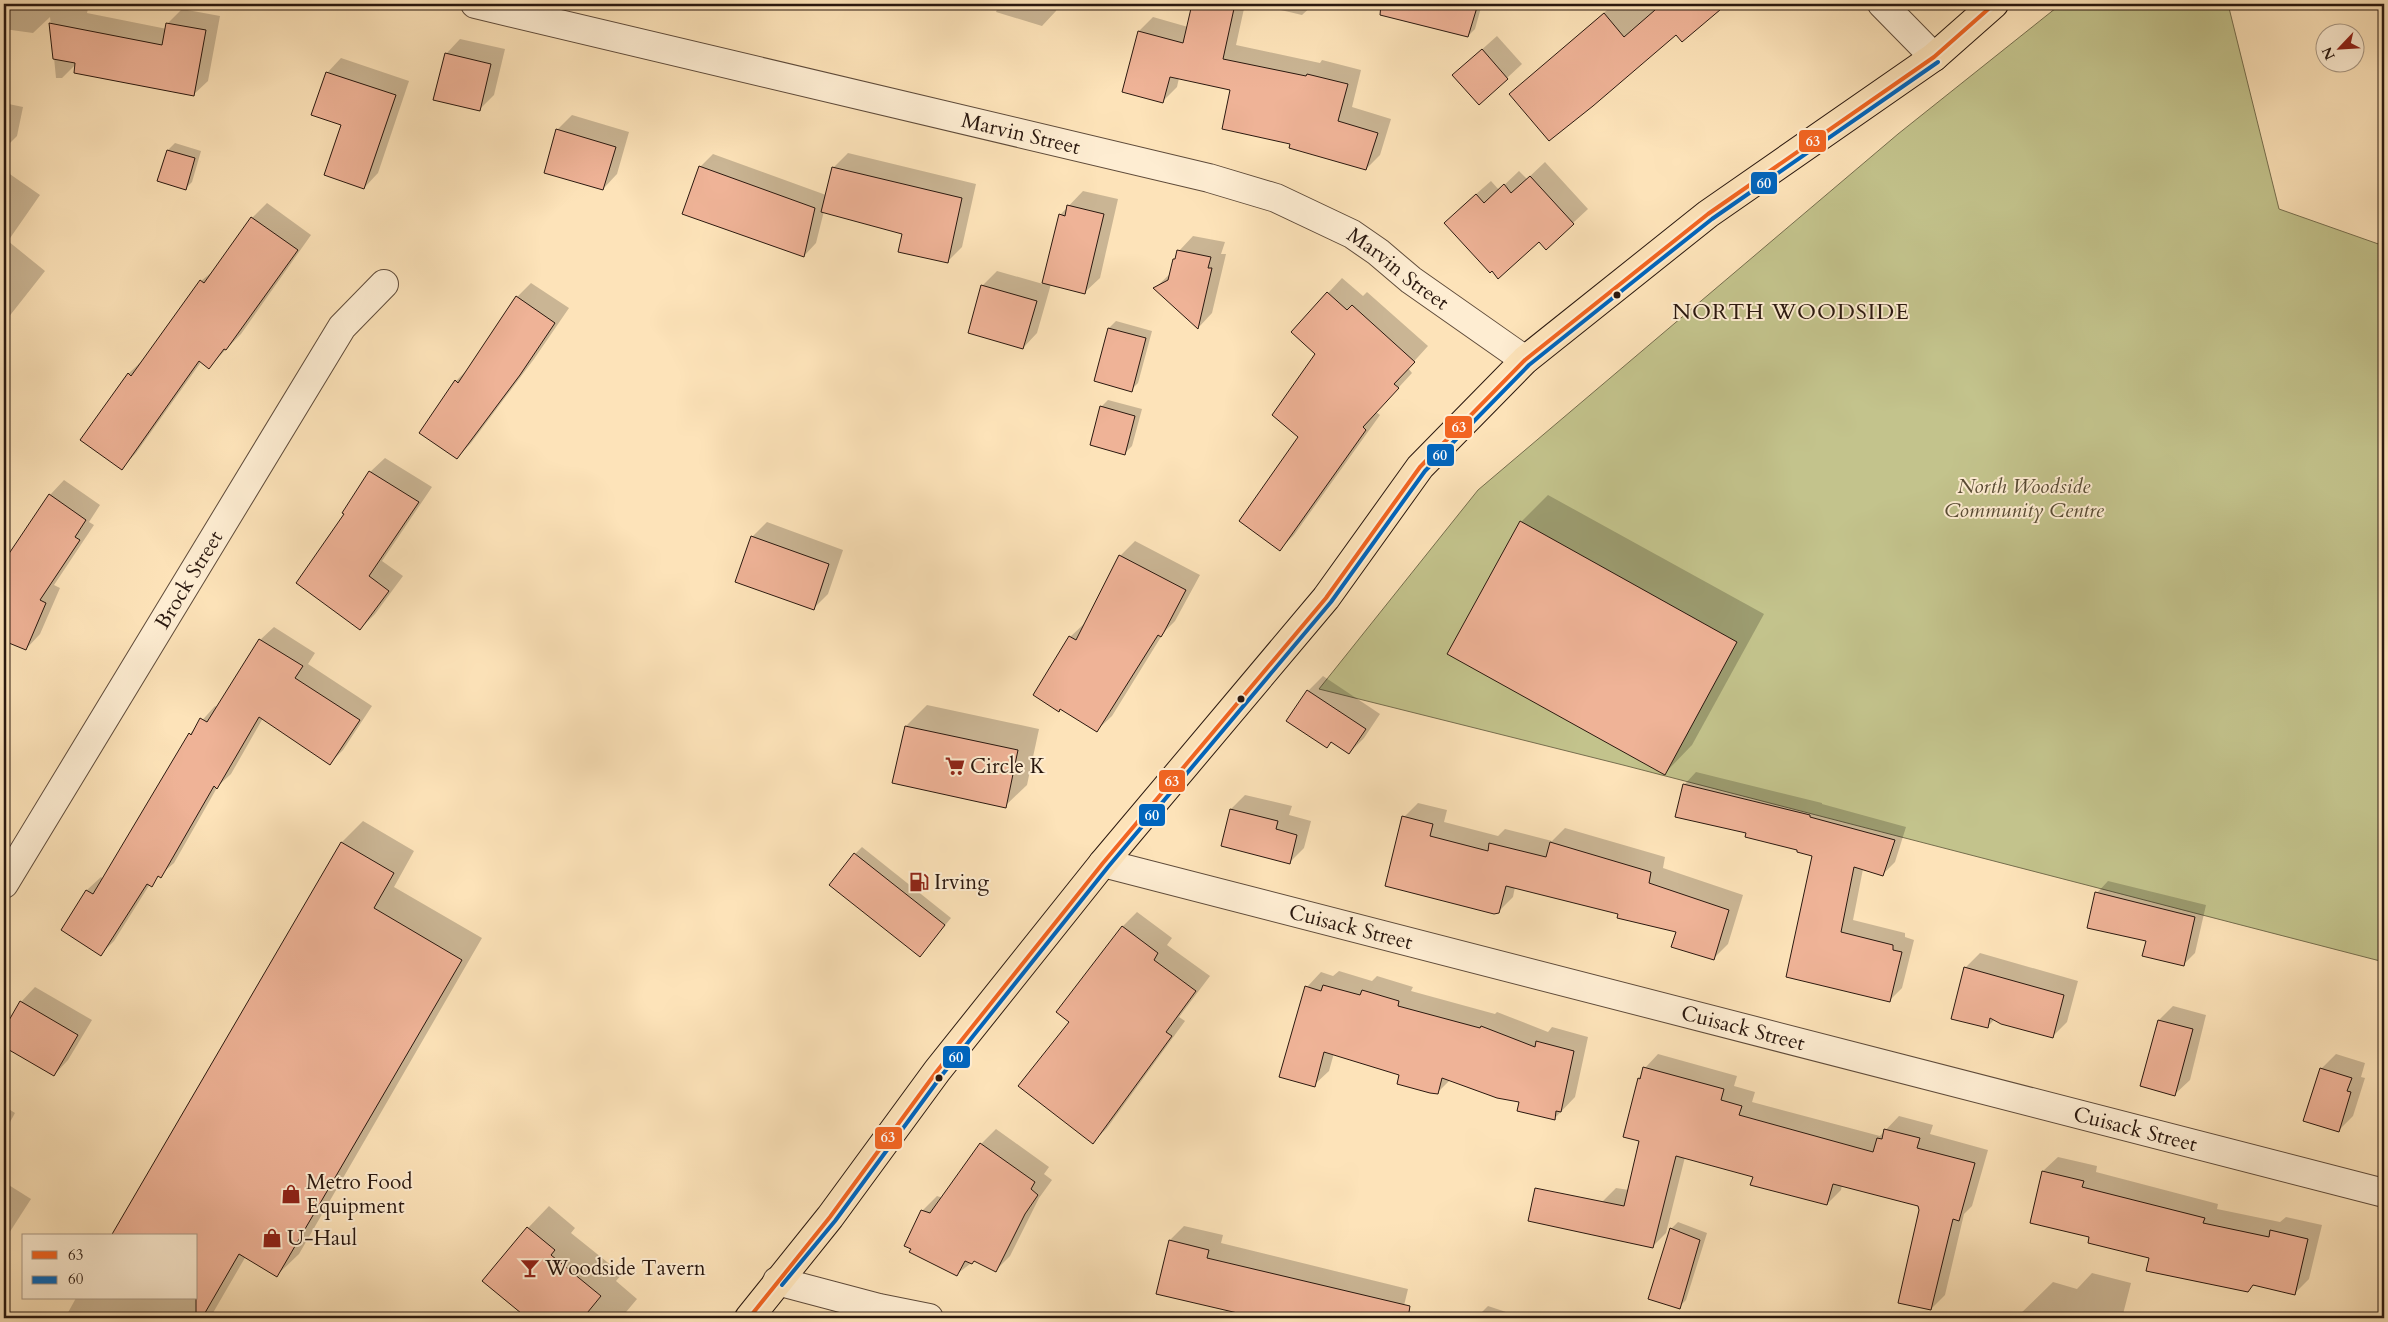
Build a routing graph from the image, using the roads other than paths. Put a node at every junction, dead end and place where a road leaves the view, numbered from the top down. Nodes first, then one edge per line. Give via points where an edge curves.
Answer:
1 (475, 4) edge
2 (1882, 4) edge
3 (1994, 4) edge
4 (1934, 57) junction
5 (384, 284) dead end
6 (1525, 360) junction
7 (1103, 864) junction
8 (4, 884) edge
9 (2384, 1193) edge
10 (778, 1281) junction
11 (749, 1318) edge
12 (929, 1318) edge

1 - 6 street, Marvin Street via 1199,176 1276,198 1352,234
2 - 4 street
3 - 4 main road
4 - 6 main road via 1708,214
5 - 8 street, Brock Street via 342,327
6 - 7 main road via 1420,467 1326,598
7 - 9 street, Cuisack Street
7 - 10 main road via 932,1078 830,1217
10 - 11 main road
10 - 12 street

